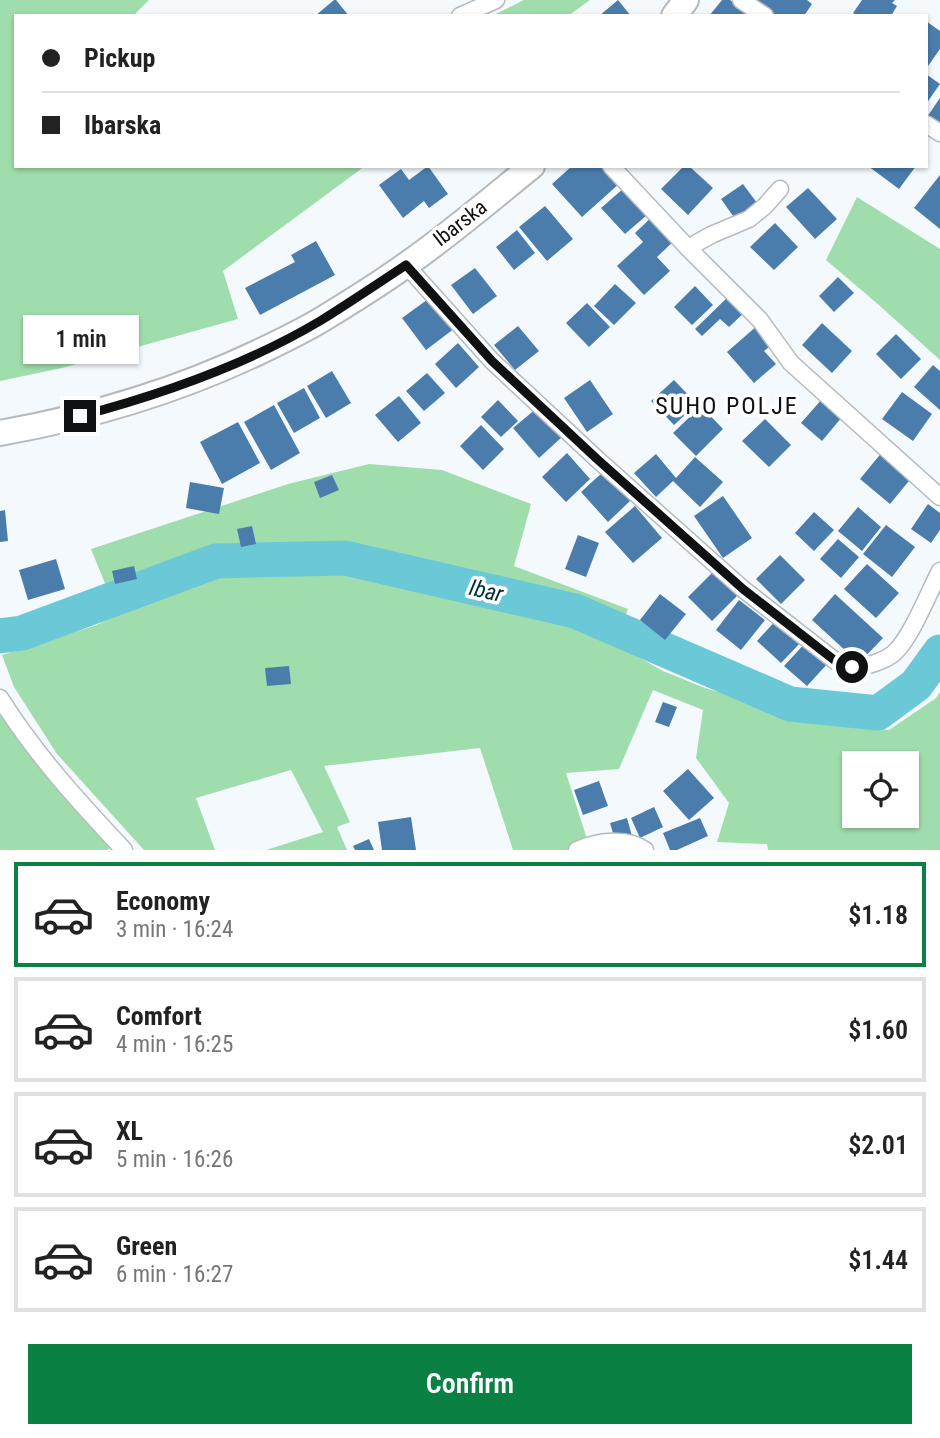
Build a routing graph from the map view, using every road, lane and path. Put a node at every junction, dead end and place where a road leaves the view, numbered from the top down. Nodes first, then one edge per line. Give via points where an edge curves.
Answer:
1 (496, 0) edge
2 (741, 0) edge
3 (464, 14) edge
4 (762, 14) edge
5 (529, 168) edge
6 (613, 168) edge
7 (780, 189) dead end
8 (688, 248) junction
9 (406, 265) junction
10 (0, 433) edge
11 (940, 497) edge
12 (940, 571) edge
13 (0, 698) edge
14 (124, 850) edge
15 (577, 850) edge
16 (645, 850) edge

1 - 3 street
2 - 4 street
5 - 9 main road, Ibarska
6 - 8 street
7 - 8 street via 749,219
8 - 11 street via 760,320 791,363
9 - 10 main road, Ibarska via 319,321 237,363 125,404
9 - 12 street via 492,361 597,459 743,589 838,663 864,666 894,653
13 - 14 street via 50,768
15 - 16 street via 617,842

